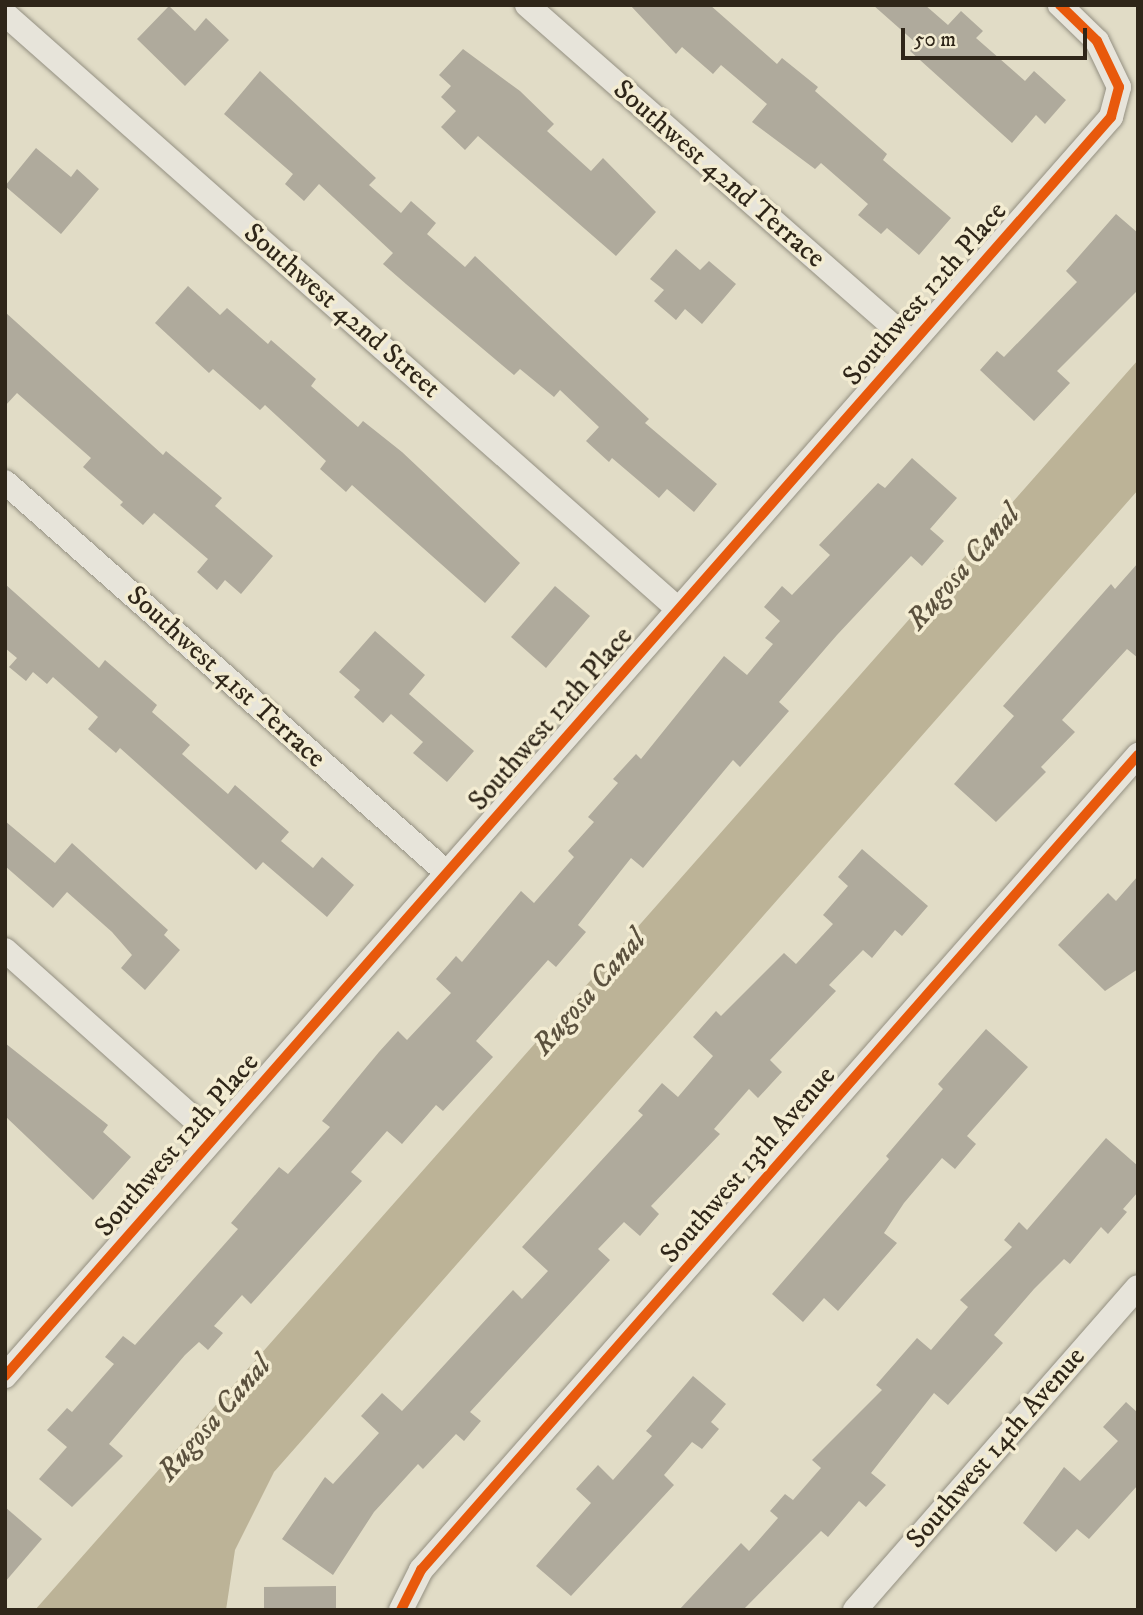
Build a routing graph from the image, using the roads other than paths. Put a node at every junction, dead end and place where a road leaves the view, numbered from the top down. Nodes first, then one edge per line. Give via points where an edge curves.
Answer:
1 (527, 5) edge
2 (1060, 5) edge
3 (5, 14) edge
4 (912, 343) junction
5 (5, 482) edge
6 (678, 609) junction
7 (1138, 755) edge
8 (446, 872) junction
9 (5, 950) edge
10 (214, 1137) junction
11 (1138, 1287) edge
12 (5, 1376) edge
13 (401, 1610) edge
14 (855, 1610) edge

1 - 4 street, Southwest 42nd Terrace
2 - 4 street, Southwest 12th Place via 1097,41 1119,88 1111,117
3 - 6 street, Southwest 42nd Street
4 - 6 street, Southwest 12th Place
5 - 8 street, Southwest 41st Terrace
6 - 8 street, Southwest 12th Place
7 - 13 street, Southwest 13th Avenue via 422,1570
8 - 10 street, Southwest 12th Place
9 - 10 street
10 - 12 street, Southwest 12th Place
11 - 14 street, Southwest 14th Avenue

